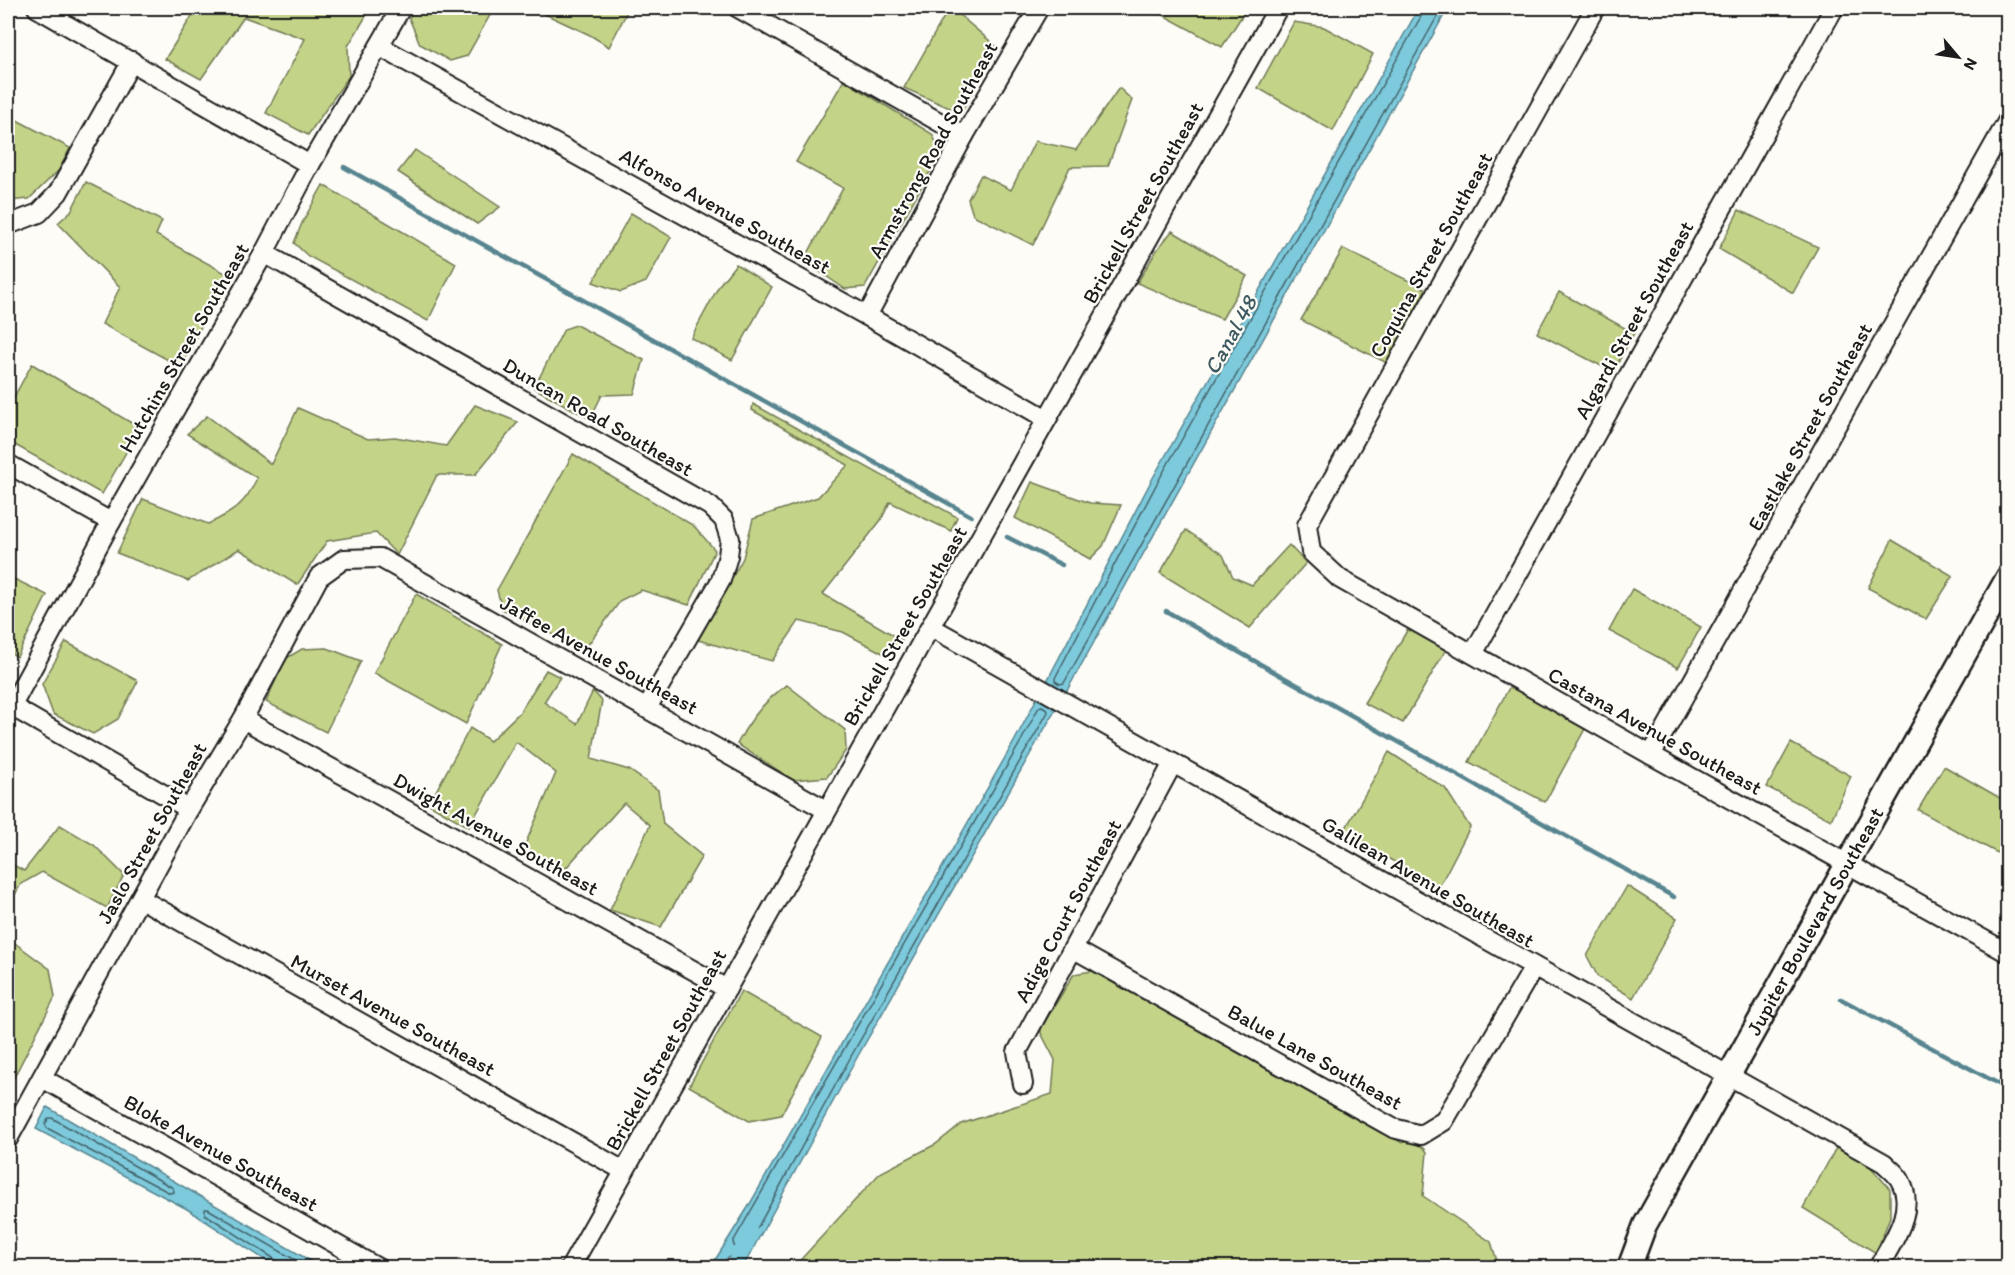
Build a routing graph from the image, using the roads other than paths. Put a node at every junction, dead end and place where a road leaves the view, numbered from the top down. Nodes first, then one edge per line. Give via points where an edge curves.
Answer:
1 (37, 8) edge
2 (401, 8) edge
3 (738, 8) edge
4 (1039, 8) edge
5 (1278, 8) edge
6 (1595, 8) edge
7 (1834, 8) edge
8 (379, 46) junction
9 (132, 61) junction
10 (2007, 120) edge
11 (964, 136) junction
12 (310, 165) junction
13 (8, 222) edge
14 (264, 253) junction
15 (867, 316) junction
16 (1047, 418) junction
17 (8, 464) edge
18 (111, 522) junction
19 (1307, 525) joint
20 (344, 559) joint
21 (2007, 577) edge
22 (931, 627) junction
23 (1473, 654) junction
24 (647, 708) junction
25 (9, 709) edge
26 (243, 718) junction
27 (1651, 755) junction
28 (1173, 763) junction
29 (189, 808) junction
30 (826, 810) junction
31 (1848, 864) junction
32 (141, 898) junction
33 (1074, 949) junction
34 (2007, 953) edge
35 (1534, 967) junction
36 (727, 989) junction
37 (1728, 1075) junction
38 (42, 1078) junction
39 (1023, 1084) dead end
40 (8, 1138) edge
41 (624, 1171) junction
42 (378, 1268) edge
43 (570, 1268) edge
44 (1629, 1268) edge
45 (1878, 1268) edge

1 - 9 street
2 - 8 street, Hutchins Street Southeast
3 - 11 street
4 - 11 street, Armstrong Road Southeast
5 - 16 street, Brickell Street Southeast
6 - 19 street, Coquina Street Southeast
7 - 23 street, Algardi Street Southeast
8 - 12 street, Hutchins Street Southeast
8 - 15 street, Alfonso Avenue Southeast
9 - 12 street
9 - 13 street via 58,193 39,213 14,224
10 - 27 street, Eastlake Street Southeast
11 - 15 street, Armstrong Road Southeast
12 - 14 street, Hutchins Street Southeast
14 - 18 street, Hutchins Street Southeast
14 - 24 street, Duncan Road Southeast via 710,506 724,520 730,539 721,580
15 - 16 street, Alfonso Avenue Southeast
16 - 22 street, Brickell Street Southeast
17 - 18 street
18 - 25 street, Hutchins Street Southeast
19 - 23 street, Castana Avenue Southeast via 1311,552 1340,579
20 - 24 street, Jaffee Avenue Southeast via 381,558
20 - 26 street, Jaslo Street Southeast via 319,577
21 - 31 street, Jupiter Boulevard Southeast
22 - 28 street, Galilean Avenue Southeast
22 - 30 street, Brickell Street Southeast
23 - 27 street, Castana Avenue Southeast
24 - 30 street, Jaffee Avenue Southeast
25 - 29 street
26 - 29 street, Jaslo Street Southeast
26 - 36 street, Dwight Avenue Southeast
27 - 31 street, Castana Avenue Southeast
28 - 33 street, Adige Court Southeast
28 - 35 street, Galilean Avenue Southeast
29 - 32 street, Jaslo Street Southeast
30 - 36 street, Brickell Street Southeast
31 - 34 street, Castana Avenue Southeast
31 - 37 street, Jupiter Boulevard Southeast
32 - 38 street, Jaslo Street Southeast
32 - 41 street, Murset Avenue Southeast
33 - 35 street, Balue Lane Southeast via 1393,1128 1421,1135 1444,1121
33 - 39 street, Adige Court Southeast via 1017,1053
35 - 37 street, Galilean Avenue Southeast
36 - 41 street, Brickell Street Southeast
37 - 44 street, Jupiter Boulevard Southeast via 1645,1225
37 - 45 street, Galilean Avenue Southeast via 1884,1163 1900,1179 1906,1211
38 - 40 street, Jaslo Street Southeast
38 - 42 street, Bloke Avenue Southeast
41 - 43 street, Brickell Street Southeast

